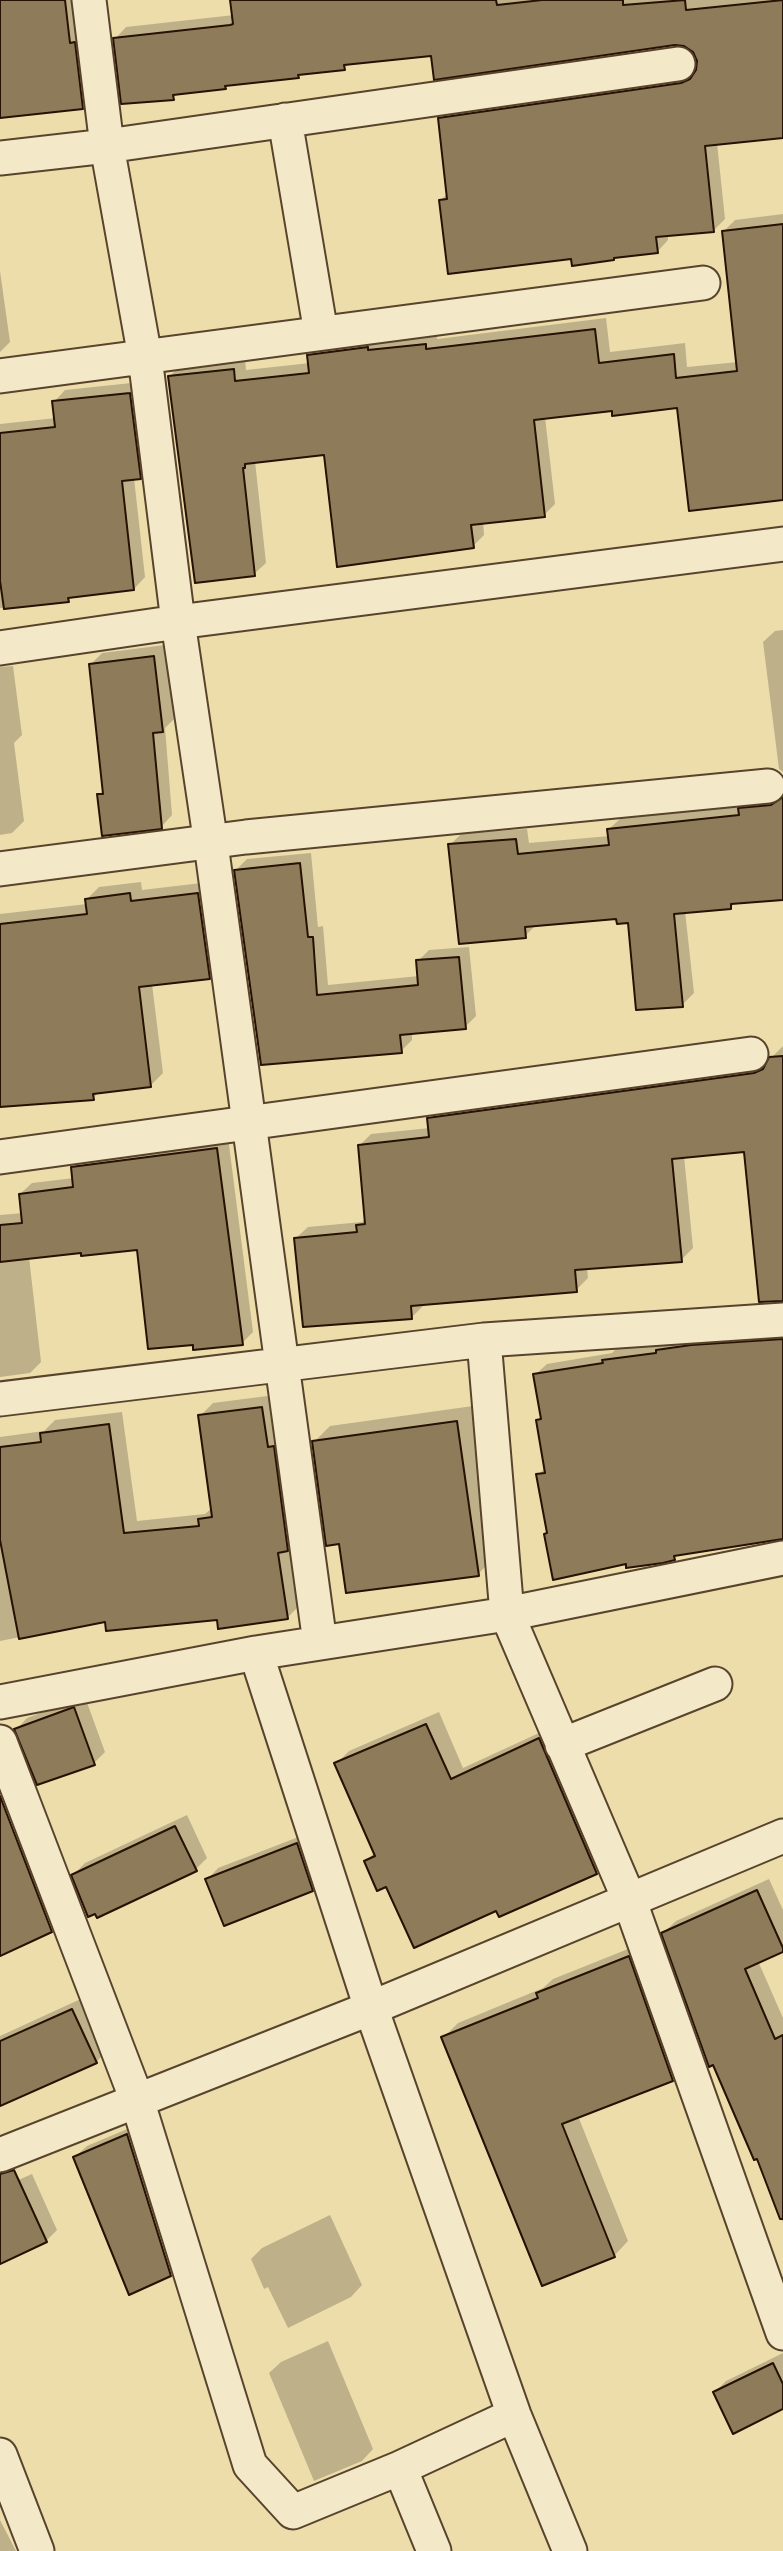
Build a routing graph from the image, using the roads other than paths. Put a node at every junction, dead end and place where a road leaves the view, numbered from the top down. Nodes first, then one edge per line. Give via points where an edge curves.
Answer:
1 (89, 0) edge
2 (678, 64) dead end
3 (285, 120) junction
4 (107, 146) junction
5 (0, 158) edge
6 (703, 283) dead end
7 (321, 334) junction
8 (145, 357) junction
9 (0, 376) edge
10 (783, 544) edge
11 (178, 622) junction
12 (0, 648) edge
13 (768, 786) dead end
14 (211, 844) junction
15 (0, 869) edge
16 (751, 1054) dead end
17 (249, 1124) junction
18 (0, 1157) edge
19 (783, 1320) edge
20 (484, 1340) junction
21 (282, 1364) junction
22 (0, 1399) edge
23 (783, 1558) edge
24 (507, 1614) junction
25 (320, 1643) junction
26 (256, 1653) junction
27 (715, 1684) dead end
28 (0, 1702) edge
29 (0, 1742) edge
30 (562, 1745) junction
31 (783, 1836) edge
32 (629, 1899) junction
33 (371, 2008) junction
34 (137, 2100) junction
35 (0, 2155) edge
36 (783, 2333) edge
37 (514, 2415) junction
38 (0, 2455) edge
39 (400, 2468) junction
40 (37, 2551) edge
41 (434, 2551) edge
42 (570, 2551) edge

1 - 4 street
2 - 3 street
3 - 4 street
3 - 7 street
4 - 5 street
4 - 8 street
6 - 7 street
7 - 8 street
8 - 9 street
8 - 11 street
10 - 11 street
11 - 12 street
11 - 14 street
13 - 14 street
14 - 15 street
14 - 17 street
16 - 17 street
17 - 18 street
17 - 21 street
19 - 20 street
20 - 21 street
20 - 24 street
21 - 22 street
21 - 25 street
23 - 24 street
24 - 25 street
24 - 30 street
25 - 26 street
26 - 28 street
26 - 33 street
27 - 30 street
29 - 34 street
30 - 32 street
31 - 32 street
32 - 33 street
32 - 36 street
33 - 34 street
33 - 37 street
34 - 35 street
34 - 39 street via 250,2465 293,2512
37 - 39 street
37 - 42 street
38 - 40 street
39 - 41 street

